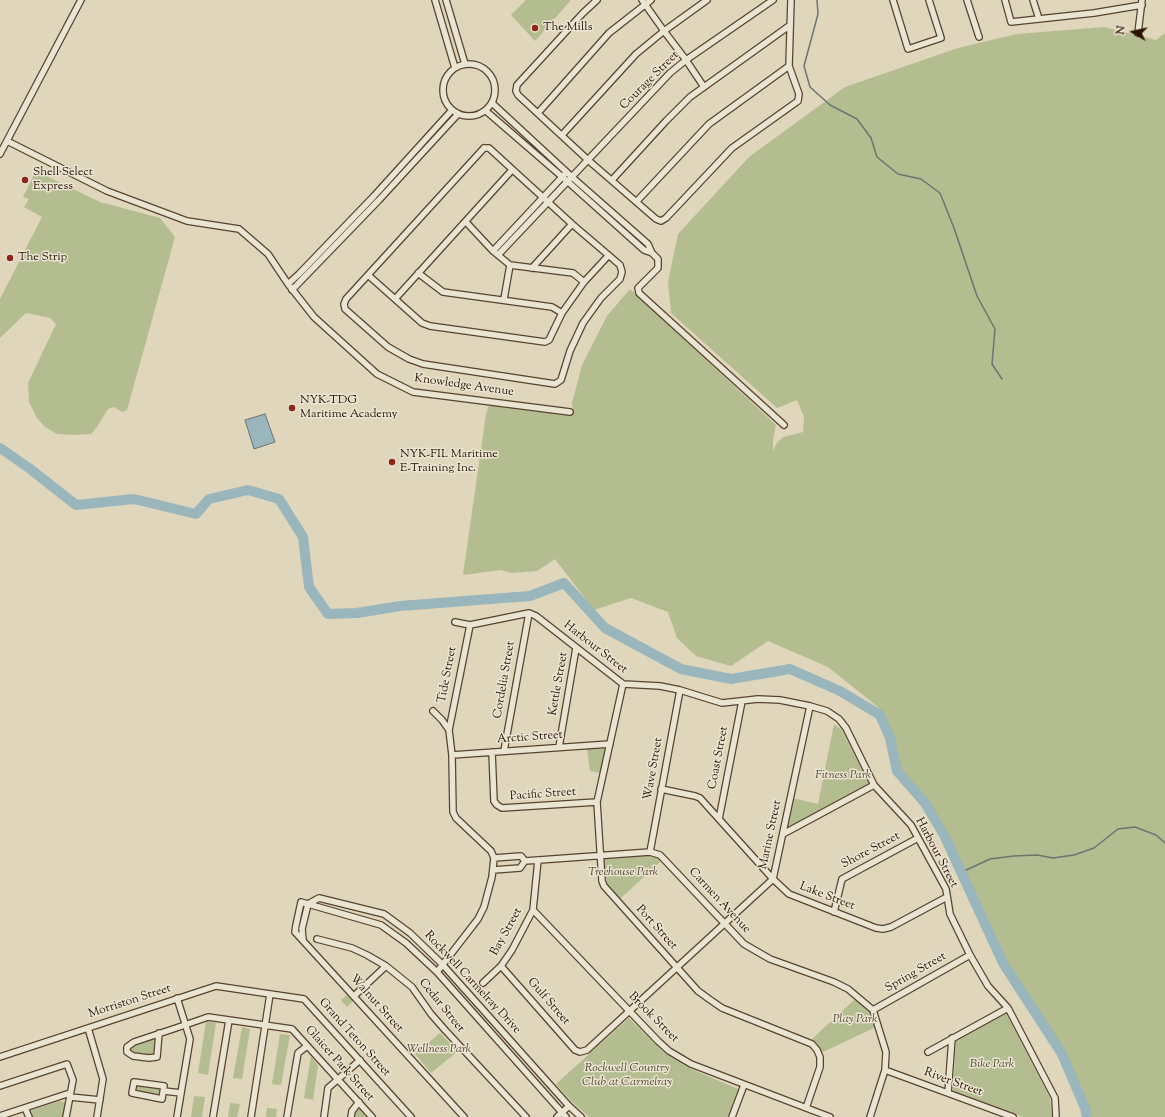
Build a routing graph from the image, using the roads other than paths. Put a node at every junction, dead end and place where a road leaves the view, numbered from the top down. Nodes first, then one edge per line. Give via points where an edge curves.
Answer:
1 (81, 0) edge
2 (435, 0) edge
3 (446, 0) edge
4 (597, 0) edge
5 (650, 0) edge
6 (707, 0) edge
7 (773, 0) edge
8 (790, 0) edge
9 (893, 0) edge
10 (929, 0) edge
11 (967, 0) edge
12 (1004, 0) edge
13 (1033, 0) edge
14 (644, 2) edge
15 (1142, 3) edge
16 (1039, 19) junction
17 (789, 26) junction
18 (664, 31) junction
19 (1138, 33) dead end
20 (979, 37) dead end
21 (686, 60) junction
22 (465, 64) junction
23 (789, 66) junction
24 (455, 68) junction
25 (704, 87) junction
26 (492, 103) junction
27 (452, 110) junction
28 (486, 111) junction
29 (538, 113) junction
30 (458, 114) junction
31 (562, 135) junction
32 (7, 141) junction
33 (0, 154) edge
34 (588, 160) junction
35 (512, 170) junction
36 (569, 174) junction
37 (564, 179) junction
38 (612, 180) junction
39 (543, 198) junction
40 (637, 201) junction
41 (549, 203) junction
42 (466, 222) junction
43 (572, 224) junction
44 (496, 253) junction
45 (652, 253) junction
46 (608, 256) junction
47 (510, 265) junction
48 (532, 268) junction
49 (418, 273) junction
50 (368, 275) junction
51 (584, 282) junction
52 (288, 284) junction
53 (292, 290) junction
54 (395, 300) junction
55 (504, 300) junction
56 (562, 313) junction
57 (570, 412) dead end
58 (784, 425) dead end
59 (529, 614) junction
60 (455, 622) dead end
61 (470, 624) junction
62 (576, 648) junction
63 (623, 684) junction
64 (680, 690) junction
65 (742, 701) junction
66 (810, 706) junction
67 (433, 711) dead end
68 (449, 730) junction
69 (610, 744) junction
70 (559, 747) junction
71 (504, 751) junction
72 (492, 752) junction
73 (452, 754) junction
74 (874, 785) junction
75 (661, 789) junction
76 (597, 802) junction
77 (719, 819) junction
78 (782, 834) junction
79 (918, 838) junction
80 (650, 852) junction
81 (601, 855) junction
82 (494, 858) junction
83 (538, 860) junction
84 (525, 861) junction
85 (493, 870) junction
86 (773, 879) junction
87 (947, 897) junction
88 (308, 904) junction
89 (533, 910) junction
90 (834, 912) junction
91 (726, 924) junction
92 (317, 939) dead end
93 (303, 941) junction
94 (970, 955) junction
95 (442, 964) junction
96 (386, 966) junction
97 (501, 966) junction
98 (677, 968) junction
99 (437, 972) junction
100 (483, 983) dead end
101 (270, 994) junction
102 (354, 996) junction
103 (177, 998) junction
104 (1008, 1008) junction
105 (873, 1010) junction
106 (630, 1012) junction
107 (229, 1020) junction
108 (185, 1024) junction
109 (265, 1026) junction
110 (88, 1028) junction
111 (160, 1033) junction
112 (952, 1038) junction
113 (307, 1046) junction
114 (580, 1052) joint
115 (928, 1052) dead end
116 (0, 1057) edge
117 (360, 1060) junction
118 (885, 1070) junction
119 (337, 1079) junction
120 (744, 1085) junction
121 (0, 1086) edge
122 (164, 1091) junction
123 (181, 1093) junction
124 (948, 1093) junction
125 (70, 1095) junction
126 (100, 1100) junction
127 (359, 1102) junction
128 (569, 1106) junction
129 (25, 1108) junction
130 (806, 1108) junction
131 (562, 1113) junction
132 (0, 1116) edge
133 (28, 1117) edge
134 (66, 1117) edge
135 (97, 1117) edge
136 (177, 1117) edge
137 (213, 1117) edge
138 (251, 1117) edge
139 (287, 1117) edge
140 (324, 1117) edge
141 (351, 1117) edge
142 (372, 1117) edge
143 (411, 1117) edge
144 (464, 1117) edge
145 (526, 1117) edge
146 (557, 1117) edge
147 (566, 1117) edge
148 (581, 1117) edge
149 (732, 1117) edge
150 (830, 1117) edge
151 (870, 1117) edge
152 (1013, 1117) edge
153 (1056, 1117) edge

1 - 32 street
2 - 24 street
3 - 22 street
4 - 29 street via 517,85 518,95
5 - 14 street
6 - 18 street
7 - 21 street, Courage Street
8 - 17 street
9 - 10 street via 908,49 941,38
11 - 20 street
12 - 16 street via 1011,22
13 - 16 street
14 - 18 street
14 - 29 street via 609,33
15 - 16 street via 1094,13
15 - 19 street
17 - 23 street
17 - 25 street
18 - 21 street
18 - 31 street via 636,54
21 - 25 street
21 - 34 street, Courage Street via 670,73
22 - 24 street
22 - 26 street via 475,64 491,75 496,94
23 - 40 street via 709,124
23 - 40 street via 799,94 798,101 729,151 666,218 656,219
24 - 27 street via 444,84 446,103
25 - 38 street via 681,105
26 - 28 street
26 - 36 street
27 - 30 street
27 - 52 street
28 - 30 street via 468,116
28 - 37 street
29 - 31 street
30 - 53 street
31 - 34 street
32 - 33 street
32 - 52 street, Knowledge Avenue via 107,190 188,220 239,229 268,254
34 - 36 street, Courage Street
34 - 38 street
35 - 39 street
35 - 42 street
35 - 50 street via 489,148 484,148
36 - 37 street, Courage Street
36 - 45 street via 648,244
37 - 39 street
37 - 41 street
37 - 45 street via 644,250
38 - 40 street
39 - 41 street
39 - 44 street
41 - 43 street
41 - 44 street
42 - 44 street
42 - 49 street
43 - 46 street
43 - 48 street
44 - 47 street
45 - 58 street via 658,259 658,268 638,288 639,293
46 - 50 street via 620,265 620,279 601,298 583,324 570,351 561,380 555,384 423,364 388,348 345,309 346,299
46 - 51 street
47 - 48 street
47 - 55 street
48 - 51 street via 573,273
49 - 54 street
49 - 55 street via 443,292
50 - 54 street
51 - 56 street
52 - 53 street, Knowledge Avenue
53 - 57 street, Knowledge Avenue via 314,317 377,374 413,392
54 - 56 street via 422,323 430,326 545,342 549,340
55 - 56 street via 552,307
59 - 61 street
59 - 62 street, Harbour Street via 536,616
59 - 71 street, Cordelia Street
60 - 61 street
61 - 68 street, Tide Street
62 - 63 street, Harbour Street
62 - 70 street, Kettle Street
63 - 64 street, Harbour Street
63 - 69 street, Port Street
64 - 65 street, Harbour Street via 722,702
64 - 75 street, Wave Street
65 - 66 street, Harbour Street via 780,700
65 - 77 street, Coast Street
66 - 74 street, Harbour Street via 839,719
66 - 78 street, Marine Street
67 - 68 street
68 - 73 street
69 - 70 street, Arctic Street
69 - 76 street, Port Street
70 - 71 street, Arctic Street
71 - 72 street, Arctic Street
72 - 73 street, Arctic Street
72 - 76 street, Pacific Street via 494,801 502,808
73 - 82 street via 456,818 491,851
74 - 78 street
74 - 79 street, Harbour Street via 911,825
75 - 77 street, Lake Street via 700,798
75 - 80 street, Wave Street
76 - 81 street, Port Street
77 - 86 street, Lake Street
78 - 86 street, Marine Street
79 - 87 street, Harbour Street via 946,889
79 - 90 street, Shore Street via 842,879
80 - 81 street
80 - 91 street, Carmen Avenue via 660,855
81 - 83 street
81 - 98 street, Port Street via 604,886
82 - 84 street via 521,856
82 - 85 street
83 - 84 street
83 - 89 street, Bay Street
84 - 85 street via 520,868
85 - 95 street via 484,907 478,919
86 - 90 street, Lake Street via 789,894
86 - 91 street, Marine Street
87 - 90 street, Lake Street via 883,929
87 - 94 street, Harbour Street via 950,914
88 - 93 street via 302,929
88 - 93 street via 301,902 295,932
88 - 95 street, Rockwell Carmelray Drive via 319,898 384,914 410,933
88 - 99 street, Rockwell Carmelray Drive via 381,925 406,943
89 - 97 street, Bay Street
89 - 106 street, Brook Street
91 - 98 street, Marine Street
91 - 105 street, Carmen Avenue via 744,944 770,959 848,989
92 - 96 street, Cedar Street via 352,948
93 - 102 street, Walnut Street
94 - 104 street, Harbour Street via 988,986
94 - 105 street, Spring Street
95 - 99 street
95 - 128 street, Rockwell Carmelray Drive
96 - 102 street
96 - 145 street, Cedar Street via 412,986 431,1014
97 - 100 street, Bay Street
97 - 114 street, Gulf Street via 575,1050
98 - 106 street, Marine Street
98 - 130 street, Port Street via 698,991 722,1008 812,1044 820,1057 820,1066
99 - 131 street, Rockwell Carmelray Drive
101 - 103 street, Morriston Street via 216,986
101 - 109 street
101 - 117 street, Grand Teton Street via 304,999
102 - 144 street, Walnut Street
103 - 108 street
103 - 110 street, Morriston Street
104 - 112 street
104 - 153 street, Harbour Street via 1055,1098
105 - 118 street via 886,1052
106 - 114 street, Marine Street via 587,1050
106 - 120 street, Brook Street via 669,1051 691,1064
107 - 108 street, Glaicer Park Street via 208,1017
107 - 109 street, Glaicer Park Street
107 - 137 street
108 - 111 street, Glaicer Park Street
108 - 123 street via 190,1040
109 - 113 street, Glaicer Park Street via 292,1030
109 - 138 street
110 - 116 street, Morriston Street
110 - 126 street via 103,1079
111 - 111 street, Glaicer Park Street via 129,1044 127,1052 133,1056 157,1057
112 - 115 street
112 - 124 street
113 - 119 street, Glaicer Park Street
113 - 139 street via 298,1053
117 - 119 street
117 - 143 street, Grand Teton Street
118 - 124 street, River Street
118 - 151 street
119 - 127 street, Glaicer Park Street
119 - 140 street via 328,1088
120 - 130 street, Brook Street
120 - 149 street
121 - 125 street via 67,1064 73,1080
122 - 122 street via 163,1086 134,1082 132,1092 162,1099
122 - 123 street
123 - 136 street
124 - 152 street, River Street
125 - 126 street
125 - 129 street
125 - 134 street
126 - 135 street
127 - 141 street
127 - 142 street, Glaicer Park Street
128 - 131 street
128 - 148 street, Rockwell Carmelray Drive
129 - 132 street
129 - 133 street
130 - 150 street, Brook Street
131 - 146 street
131 - 147 street, Rockwell Carmelray Drive

